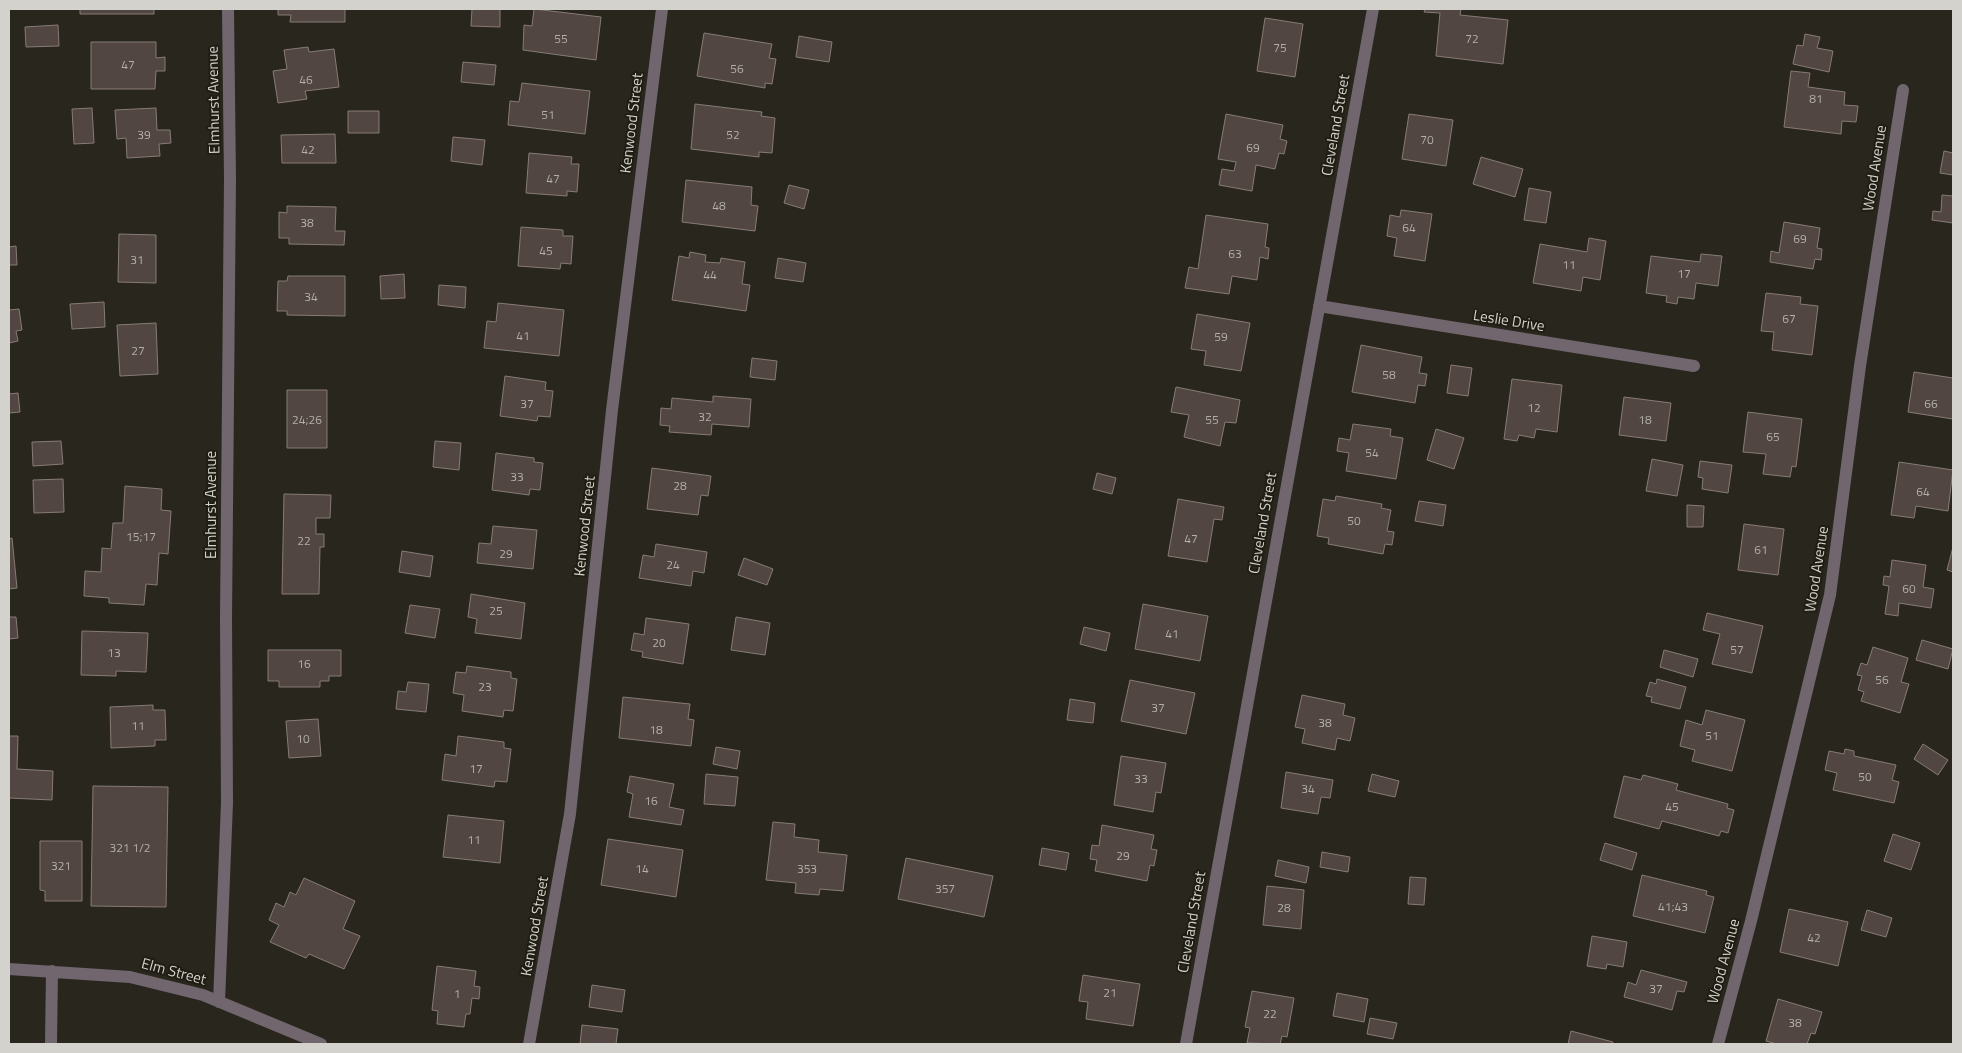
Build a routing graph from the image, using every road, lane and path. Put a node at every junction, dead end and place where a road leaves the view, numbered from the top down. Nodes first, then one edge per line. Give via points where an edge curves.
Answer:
1 (228, 9) edge
2 (662, 9) edge
3 (1372, 9) edge
4 (1903, 90) dead end
5 (1319, 306) junction
6 (1694, 366) dead end
7 (9, 970) edge
8 (52, 971) junction
9 (219, 1002) junction
10 (52, 1044) edge
11 (321, 1044) edge
12 (529, 1044) edge
13 (1186, 1044) edge
14 (1718, 1044) edge

1 - 9 street, Elmhurst Avenue via 227,803
2 - 12 street, Kenwood Street via 612,410 570,814
3 - 5 street, Cleveland Street
4 - 14 street, Wood Avenue via 1860,366 1830,595
5 - 6 street, Leslie Drive
5 - 13 street, Cleveland Street
7 - 8 street, Elm Street
8 - 9 street, Elm Street via 130,977
8 - 10 street
9 - 11 street, Elm Street

